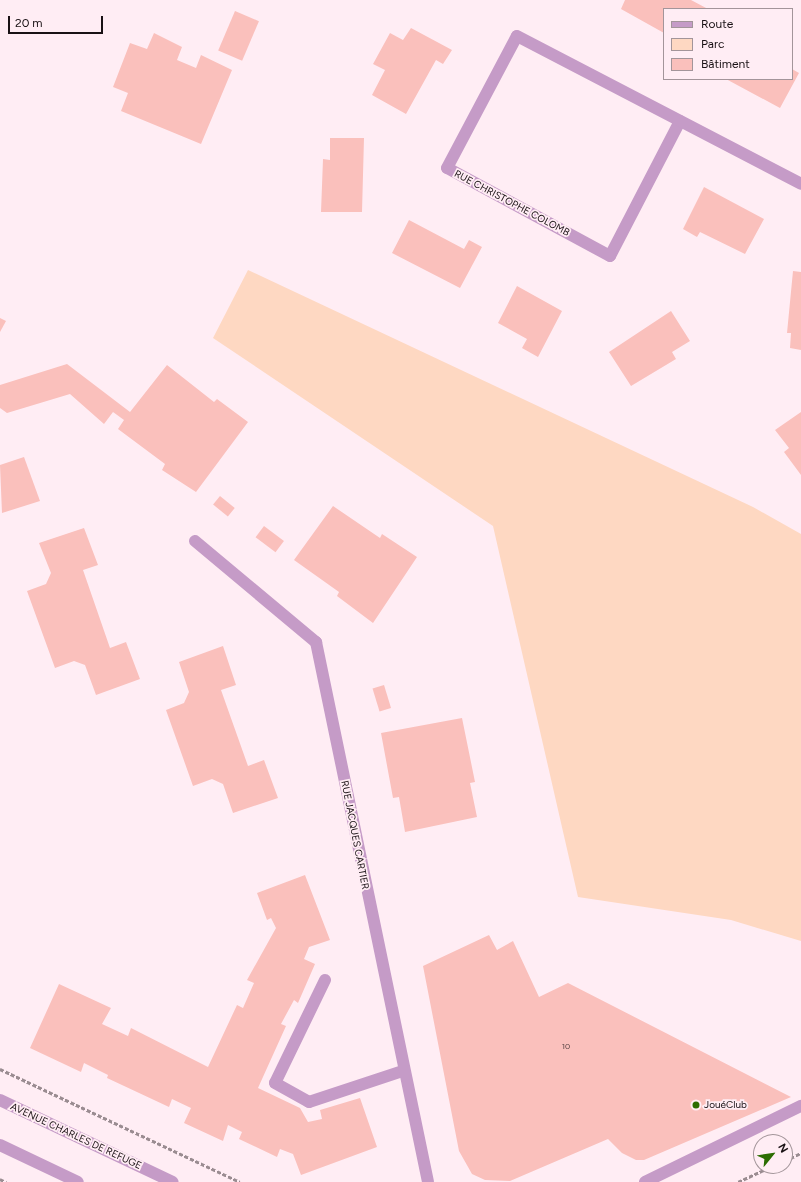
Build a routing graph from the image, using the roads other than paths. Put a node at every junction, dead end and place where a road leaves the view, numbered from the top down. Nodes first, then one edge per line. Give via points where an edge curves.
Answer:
1 (680, 121) junction
2 (801, 184) edge
3 (195, 541) dead end
4 (325, 980) dead end
5 (403, 1071) junction
6 (0, 1100) edge
7 (801, 1106) edge
8 (0, 1145) edge
9 (78, 1182) edge
10 (173, 1182) edge
11 (428, 1182) edge
12 (645, 1182) edge

1 - 1 street, RUE CHRISTOPHE COLOMB via 518,36 447,168 610,256
1 - 2 street, RUE CHRISTOPHE COLOMB
3 - 5 street, RUE JACQUES CARTIER via 316,642
4 - 5 street via 275,1083 309,1102
5 - 11 street, RUE JACQUES CARTIER
6 - 10 street, AVENUE CHARLES DE REFUGE
7 - 12 street
8 - 9 street

